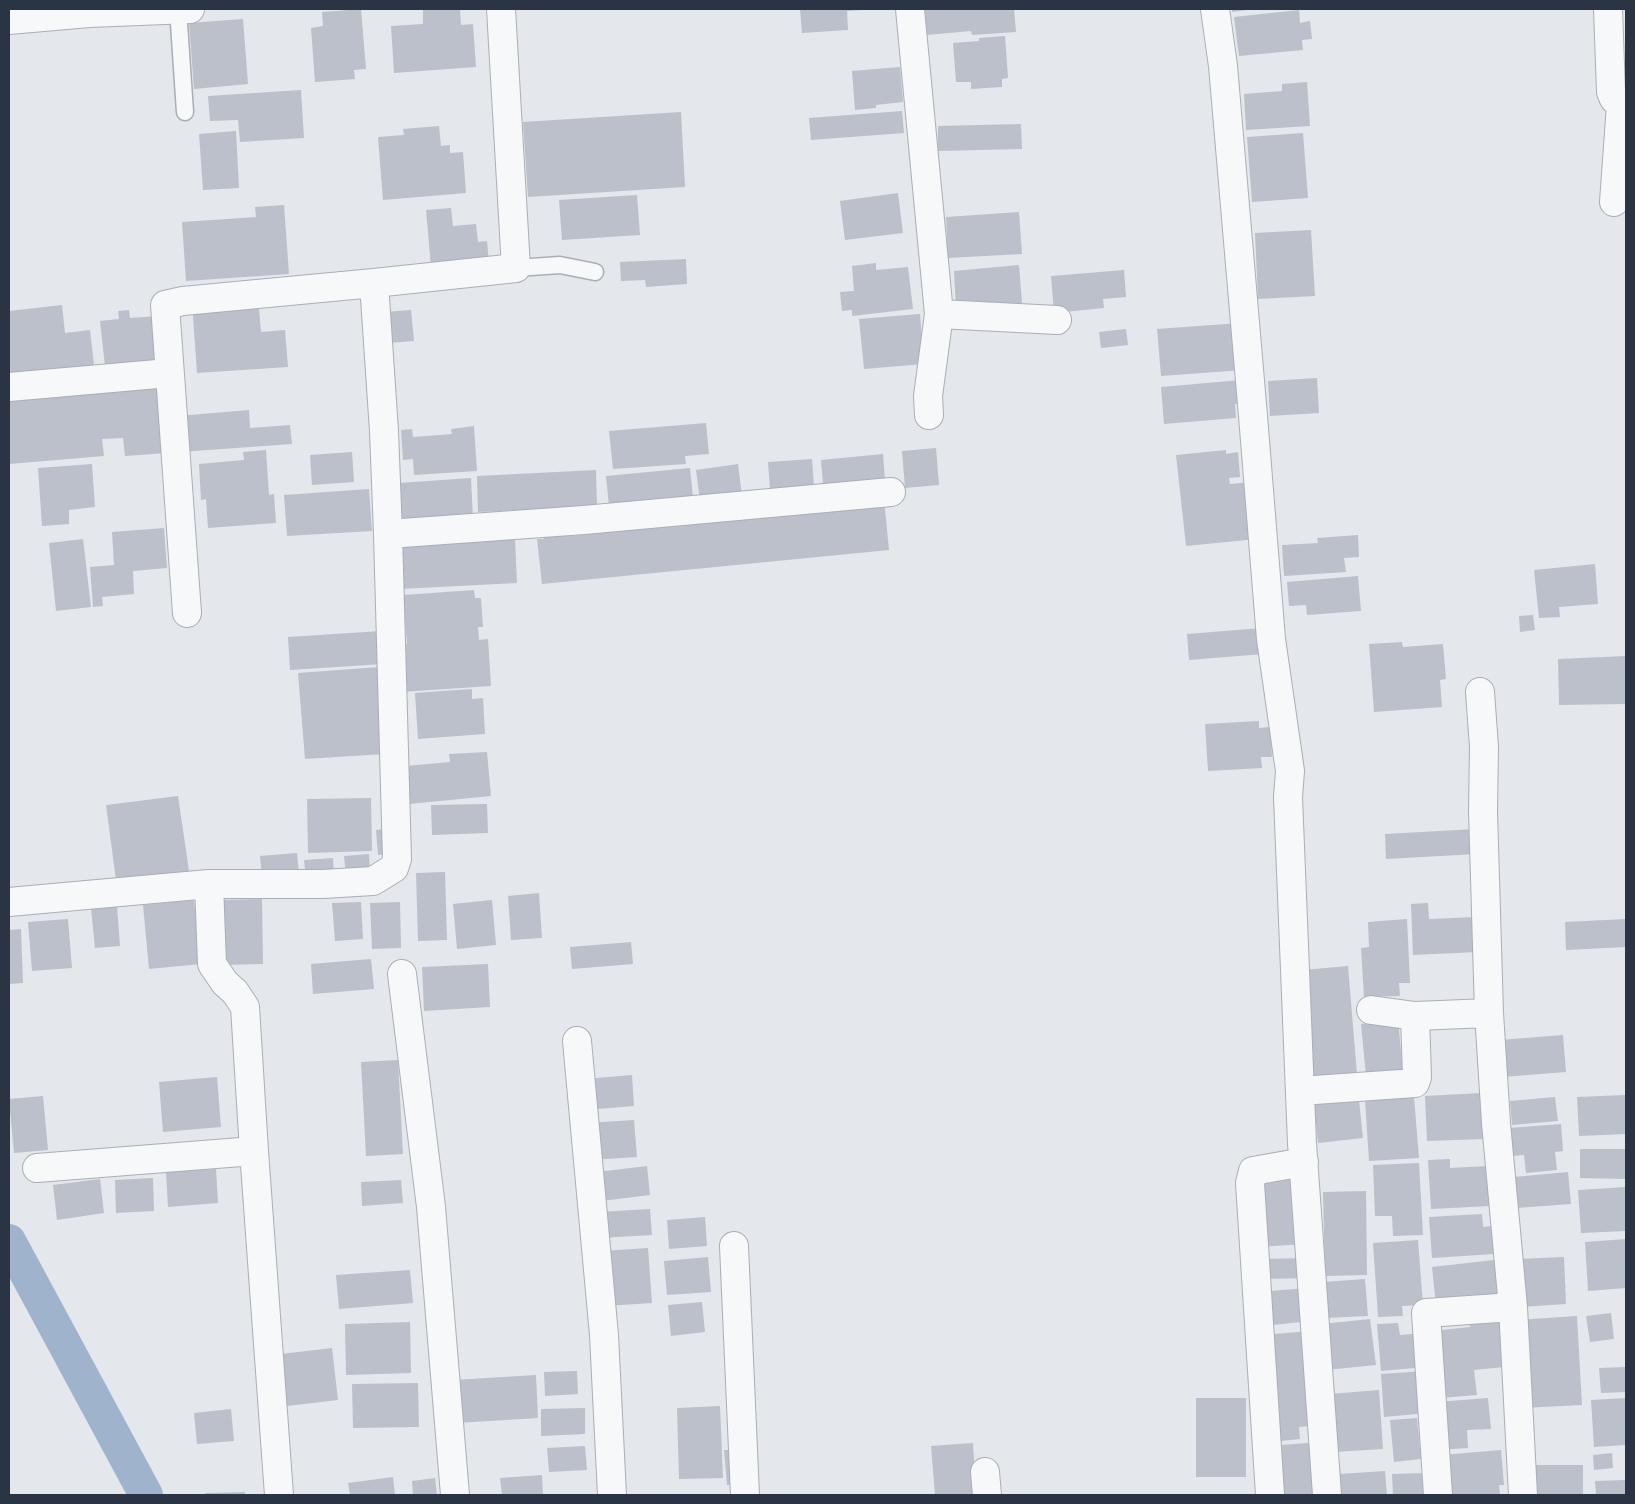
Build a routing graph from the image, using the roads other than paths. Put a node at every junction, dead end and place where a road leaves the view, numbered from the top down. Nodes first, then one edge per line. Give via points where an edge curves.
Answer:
1 (182, 9) edge
2 (501, 9) edge
3 (910, 9) edge
4 (1215, 9) edge
5 (1608, 9) edge
6 (9, 20) edge
7 (185, 112) dead end
8 (1614, 202) dead end
9 (516, 268) junction
10 (594, 272) dead end
11 (374, 283) junction
12 (939, 314) junction
13 (1057, 320) dead end
14 (169, 373) junction
15 (9, 387) edge
16 (929, 415) dead end
17 (891, 492) dead end
18 (388, 534) junction
19 (187, 613) dead end
20 (1480, 692) dead end
21 (209, 884) junction
22 (9, 902) edge
23 (402, 974) dead end
24 (1371, 1010) dead end
25 (1489, 1013) junction
26 (1415, 1016) junction
27 (576, 1040) dead end
28 (1300, 1091) junction
29 (254, 1151) junction
30 (1304, 1162) junction
31 (37, 1168) dead end
32 (734, 1246) dead end
33 (1513, 1307) junction
34 (279, 1495) edge
35 (455, 1495) edge
36 (612, 1495) edge
37 (745, 1495) edge
38 (1270, 1495) edge
39 (1327, 1495) edge
40 (1438, 1495) edge
41 (1523, 1495) edge

1 - 6 street via 89,12
1 - 7 lane
2 - 9 street
3 - 12 street
4 - 28 street via 1224,76 1270,639 1290,771 1288,797
5 - 8 street via 1611,92 1621,104
9 - 10 lane via 560,265
9 - 11 street
11 - 14 street via 165,305
11 - 18 street
12 - 13 street
12 - 16 street via 928,396
14 - 15 street
14 - 19 street
17 - 18 street
18 - 21 street via 397,859 394,868 373,881
20 - 25 street
21 - 22 street
21 - 29 street via 212,964 245,1007
23 - 35 street via 431,1207
24 - 26 street
25 - 26 street
25 - 33 street
26 - 28 street via 1418,1077 1415,1083
27 - 36 street via 604,1335
28 - 30 street
29 - 31 street
29 - 34 street
30 - 38 street via 1253,1170 1250,1184
30 - 39 street
32 - 37 street
33 - 40 street via 1426,1313
33 - 41 street

